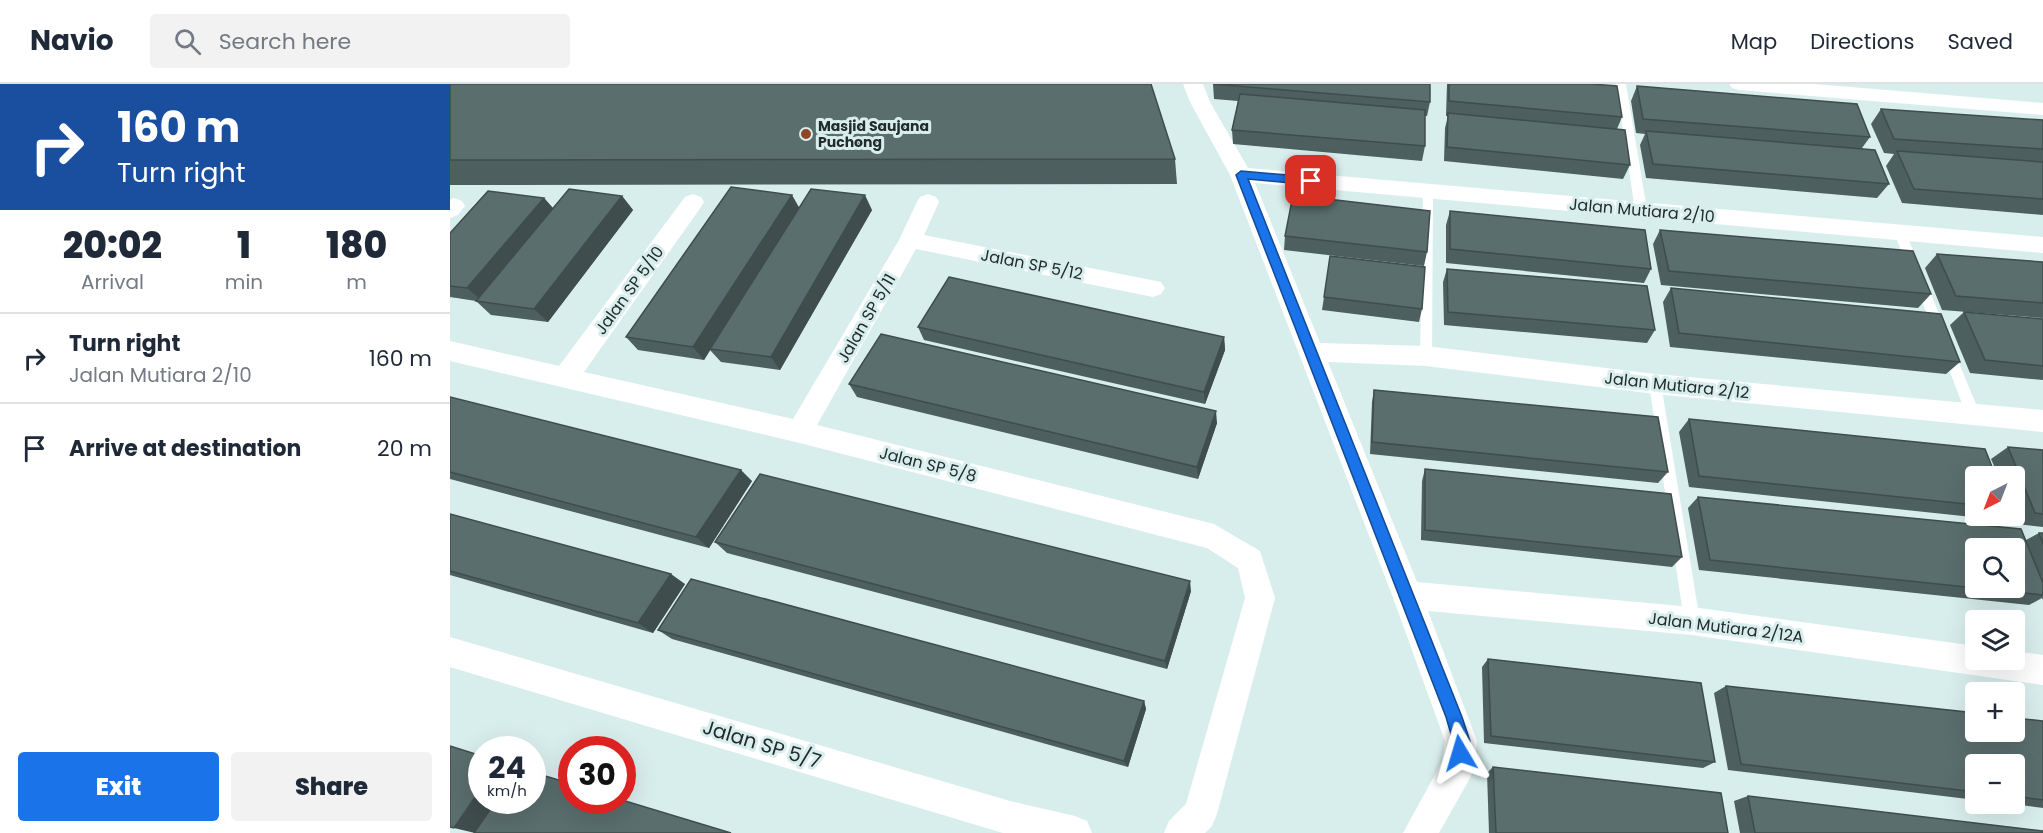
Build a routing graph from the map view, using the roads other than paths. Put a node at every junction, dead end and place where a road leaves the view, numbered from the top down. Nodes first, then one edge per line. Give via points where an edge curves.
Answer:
1 (1193, 84) edge
2 (1621, 84) edge
3 (1739, 84) edge
4 (1854, 88) edge
5 (2043, 108) edge
6 (1241, 175) junction
7 (1428, 191) junction
8 (693, 202) dead end
9 (928, 202) dead end
10 (1641, 210) junction
11 (1900, 233) junction
12 (910, 240) junction
13 (2043, 245) edge
14 (1153, 288) dead end
15 (450, 351) edge
16 (1310, 352) junction
17 (1426, 357) junction
18 (565, 378) junction
19 (1655, 384) junction
20 (1973, 414) junction
21 (2043, 421) edge
22 (800, 432) junction
23 (1407, 596) junction
24 (1692, 621) junction
25 (450, 652) edge
26 (2043, 670) edge
27 (1007, 825) edge
28 (1075, 833) edge
29 (1181, 833) edge
30 (1420, 833) edge

1 - 6 street
2 - 10 lane
3 - 4 street
4 - 5 street
6 - 7 street, Jalan Mutiara 2/10
6 - 16 street
7 - 10 street, Jalan Mutiara 2/10
7 - 17 lane
8 - 18 street, Jalan SP 5/10
9 - 12 street, Jalan SP 5/11
10 - 11 street, Jalan Mutiara 2/10
11 - 13 street, Jalan Mutiara 2/10
11 - 20 lane
12 - 14 street, Jalan SP 5/12
12 - 22 street, Jalan SP 5/11
15 - 18 street, Jalan SP 5/8
16 - 17 street, Jalan Mutiara 2/12
16 - 23 street
17 - 19 street, Jalan Mutiara 2/12
18 - 22 street, Jalan SP 5/8
19 - 20 street, Jalan Mutiara 2/12
19 - 24 lane
20 - 21 street, Jalan Mutiara 2/12
22 - 29 street, Jalan SP 5/8 via 1214,537 1250,560 1260,598 1200,814
23 - 24 street, Jalan Mutiara 2/12A
23 - 30 street via 1461,741 1458,766
24 - 26 street, Jalan Mutiara 2/12A
25 - 27 street, Jalan SP 5/7
27 - 28 street, Jalan SP 5/7

